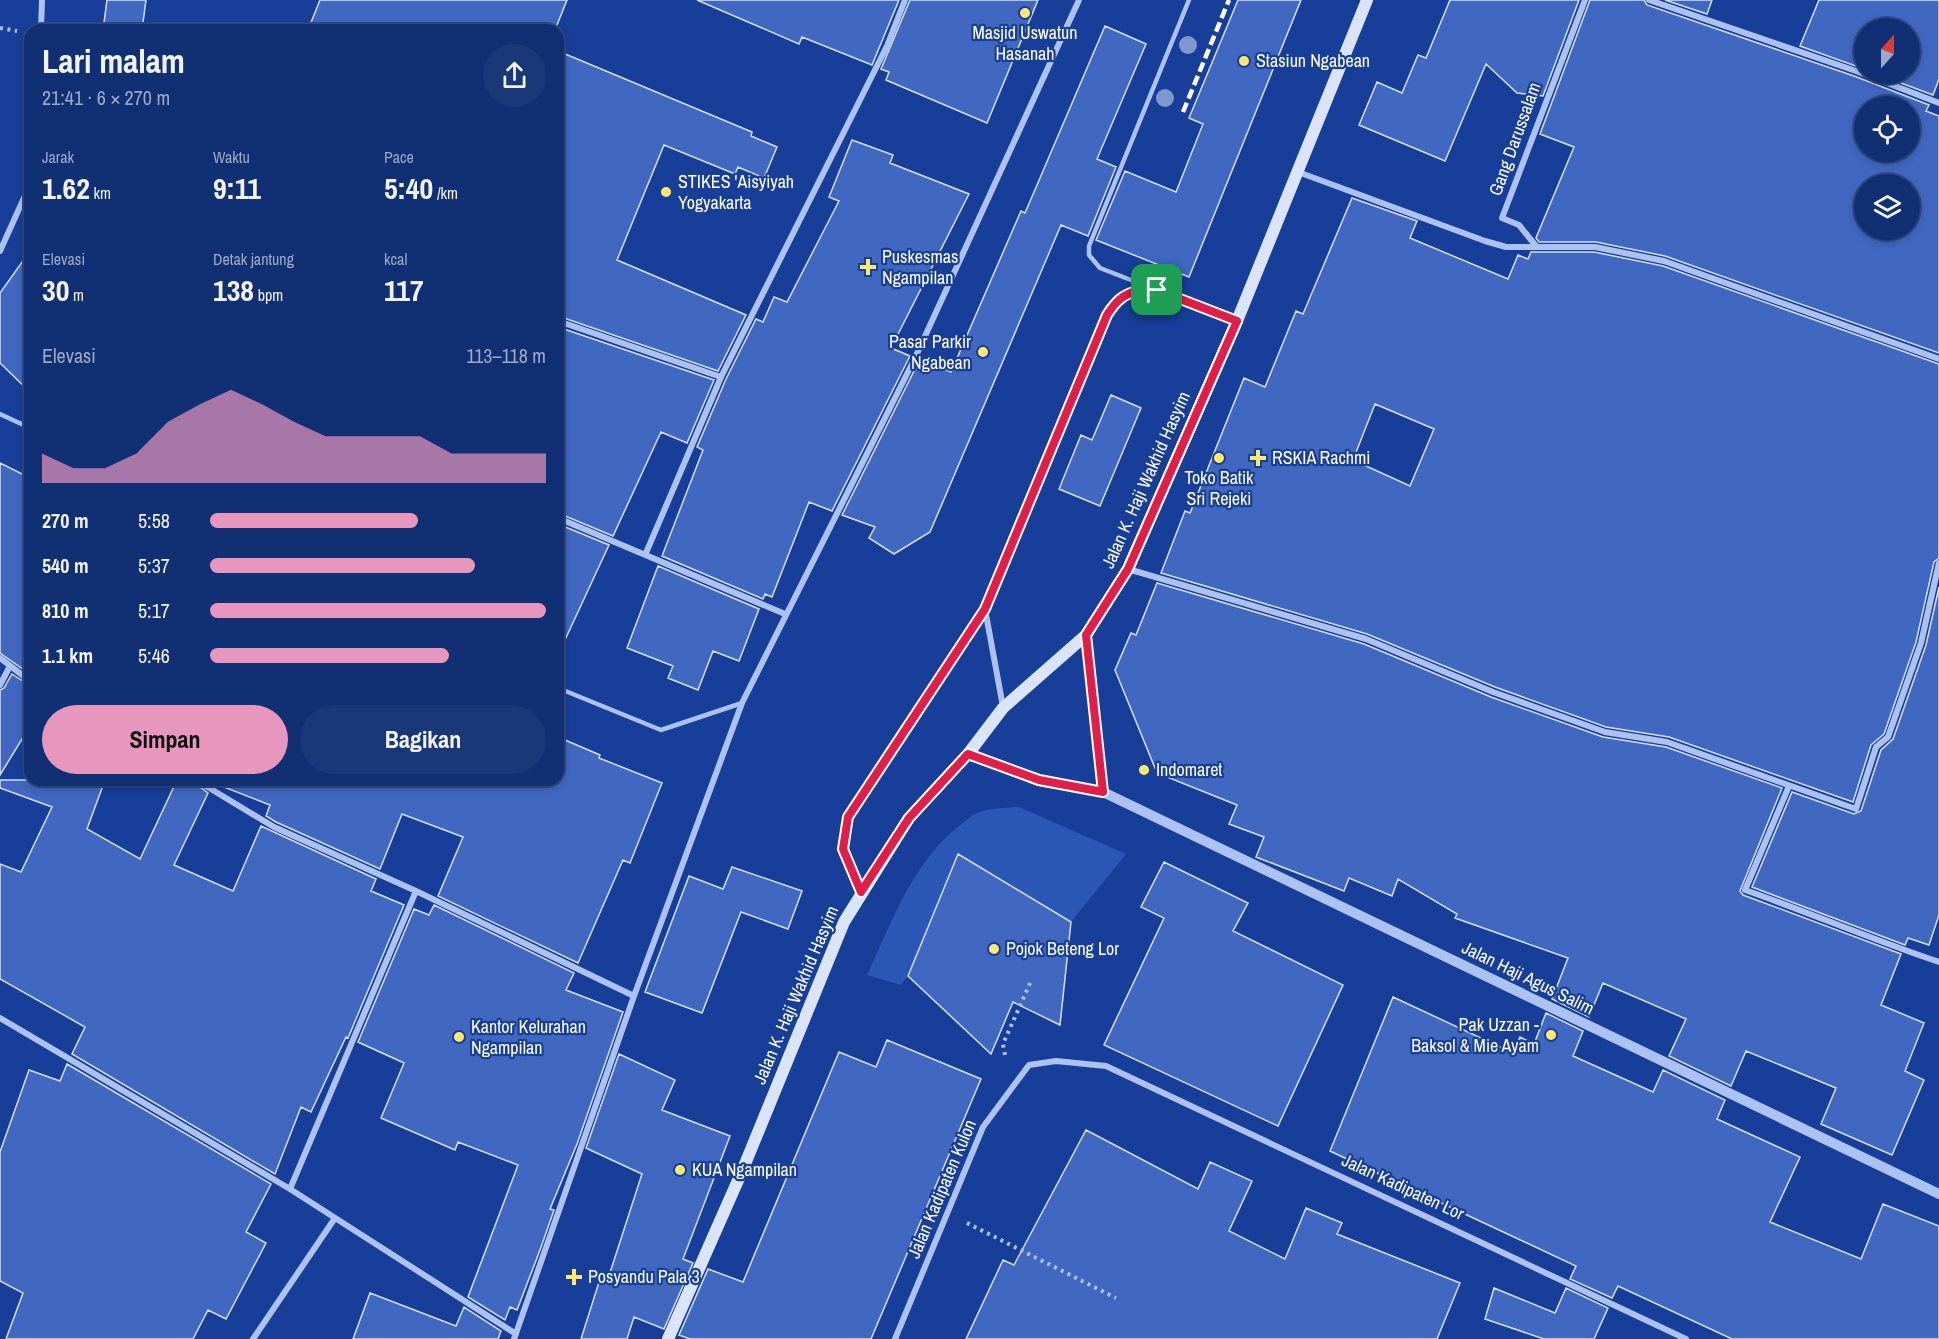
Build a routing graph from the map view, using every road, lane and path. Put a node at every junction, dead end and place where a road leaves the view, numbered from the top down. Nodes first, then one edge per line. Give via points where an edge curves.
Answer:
1 (42, 0) edge
2 (905, 0) edge
3 (1079, 0) edge
4 (1189, 0) edge
5 (1367, 0) edge
6 (1585, 0) edge
7 (1649, 0) edge
8 (41, 24) edge
9 (0, 28) edge
10 (16, 31) dead end
11 (1939, 103) edge
12 (1298, 172) junction
13 (24, 198) edge
14 (1536, 246) junction
15 (0, 251) edge
16 (1157, 290) junction
17 (1237, 321) junction
18 (564, 323) edge
19 (1939, 359) edge
20 (721, 377) junction
21 (0, 414) edge
22 (24, 425) edge
23 (564, 520) edge
24 (646, 553) junction
25 (1939, 563) edge
26 (1128, 569) junction
27 (985, 609) junction
28 (785, 614) junction
29 (1086, 635) junction
30 (0, 658) edge
31 (10, 666) junction
32 (24, 676) edge
33 (0, 685) edge
34 (564, 690) edge
35 (742, 703) junction
36 (1003, 708) junction
37 (968, 754) junction
38 (206, 786) edge
39 (1789, 786) junction
40 (1103, 792) junction
41 (416, 891) junction
42 (861, 892) junction
43 (1939, 962) edge
44 (1031, 981) dead end
45 (634, 996) junction
46 (0, 1018) edge
47 (1004, 1044) dead end
48 (1106, 1066) joint
49 (290, 1189) junction
50 (1939, 1194) edge
51 (946, 1213) junction
52 (335, 1218) junction
53 (1116, 1298) dead end
54 (515, 1337) edge
55 (253, 1339) edge
56 (668, 1339) edge
57 (895, 1339) edge
58 (1686, 1339) edge

1 - 8 street
2 - 20 street via 887,46
3 - 28 street via 915,358
4 - 16 lane via 1089,246 1093,262 1100,268
5 - 12 main road, Jalan K. Haji Wakhid Hasyim
6 - 14 street, Gang Darussalam via 1502,218 1519,225
7 - 11 street via 1857,70
9 - 10 path
12 - 14 street via 1485,242
12 - 17 main road, Jalan K. Haji Wakhid Hasyim
13 - 15 street
14 - 19 street via 1595,247 1664,261
16 - 17 street
16 - 27 street via 1127,293 1107,315
17 - 26 main road, Jalan K. Haji Wakhid Hasyim
18 - 20 street
20 - 24 street
21 - 22 lane
23 - 24 street
24 - 28 street
25 - 39 street via 1921,643 1888,737 1876,747 1856,809
26 - 29 main road, Jalan K. Haji Wakhid Hasyim
26 - 39 street via 1366,639 1594,729 1667,742
27 - 36 street
27 - 42 street via 848,817 843,849
28 - 35 street
29 - 36 main road, Jalan K. Haji Wakhid Hasyim
29 - 40 street
30 - 31 street
31 - 32 street
31 - 33 street
34 - 35 lane via 661,730
35 - 45 street
36 - 37 main road, Jalan K. Haji Wakhid Hasyim
37 - 40 street, Jalan Haji Agus Salim via 1039,780
37 - 42 main road, Jalan K. Haji Wakhid Hasyim via 909,818
38 - 41 street via 274,827
39 - 43 street via 1745,890 1832,921 1865,938
40 - 50 street, Jalan Haji Agus Salim
41 - 45 street
41 - 49 street
42 - 56 main road, Jalan K. Haji Wakhid Hasyim via 844,922
44 - 47 path
45 - 54 street
46 - 49 street
48 - 51 street, Jalan Kadipaten Kulon via 1056,1060 1029,1065 983,1127
48 - 58 street, Jalan Kadipaten Lor
49 - 52 street
51 - 53 path
51 - 57 street, Jalan Kadipaten Kulon
52 - 54 street
52 - 55 street

